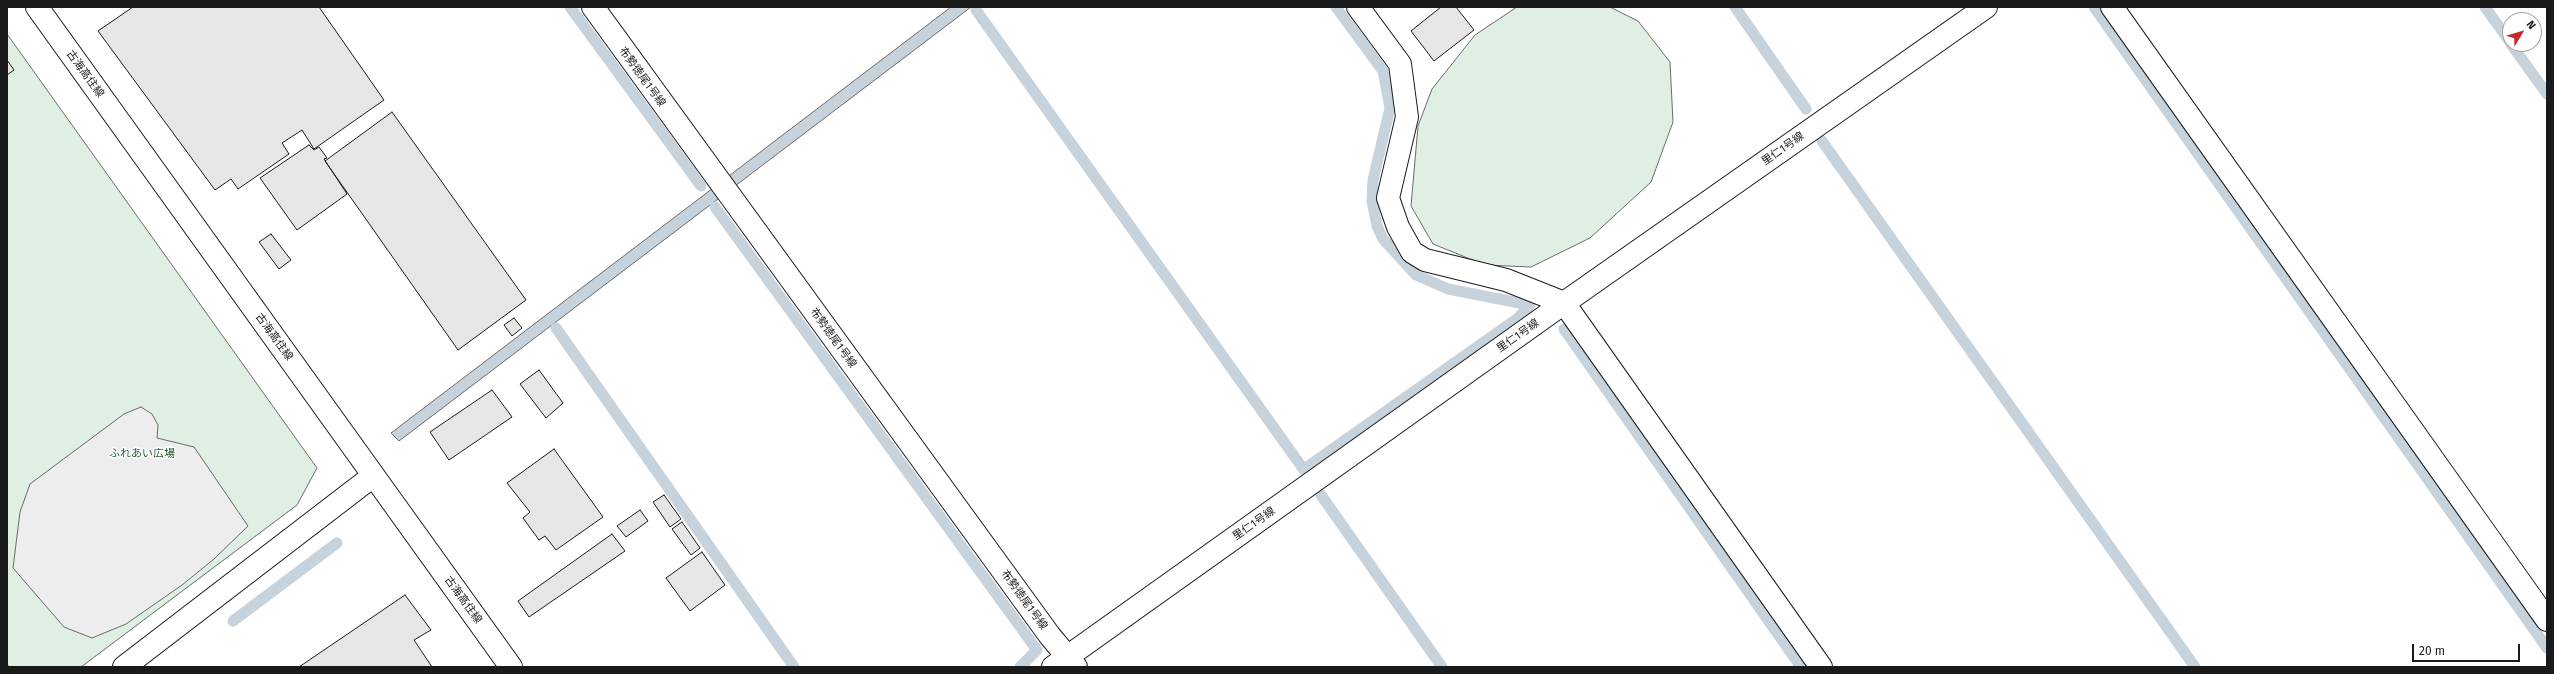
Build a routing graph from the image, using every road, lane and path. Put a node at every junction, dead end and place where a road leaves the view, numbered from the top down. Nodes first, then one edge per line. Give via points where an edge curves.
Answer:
1 (37, 7) edge
2 (593, 7) edge
3 (1358, 7) edge
4 (1986, 7) edge
5 (2112, 7) edge
6 (1564, 303) junction
7 (373, 476) junction
8 (2547, 620) edge
9 (1065, 664) edge
10 (124, 667) edge
11 (511, 667) edge
12 (1821, 667) edge

1 - 7 street, 古海高住線
2 - 9 street, 布勢徳尾1号線
3 - 6 street via 1400,64 1408,117 1388,198 1398,227 1412,252 1426,260 1506,280
4 - 6 street, 里仁1号線
5 - 8 street
6 - 9 street, 里仁1号線
6 - 12 street
7 - 10 street
7 - 11 street, 古海高住線

